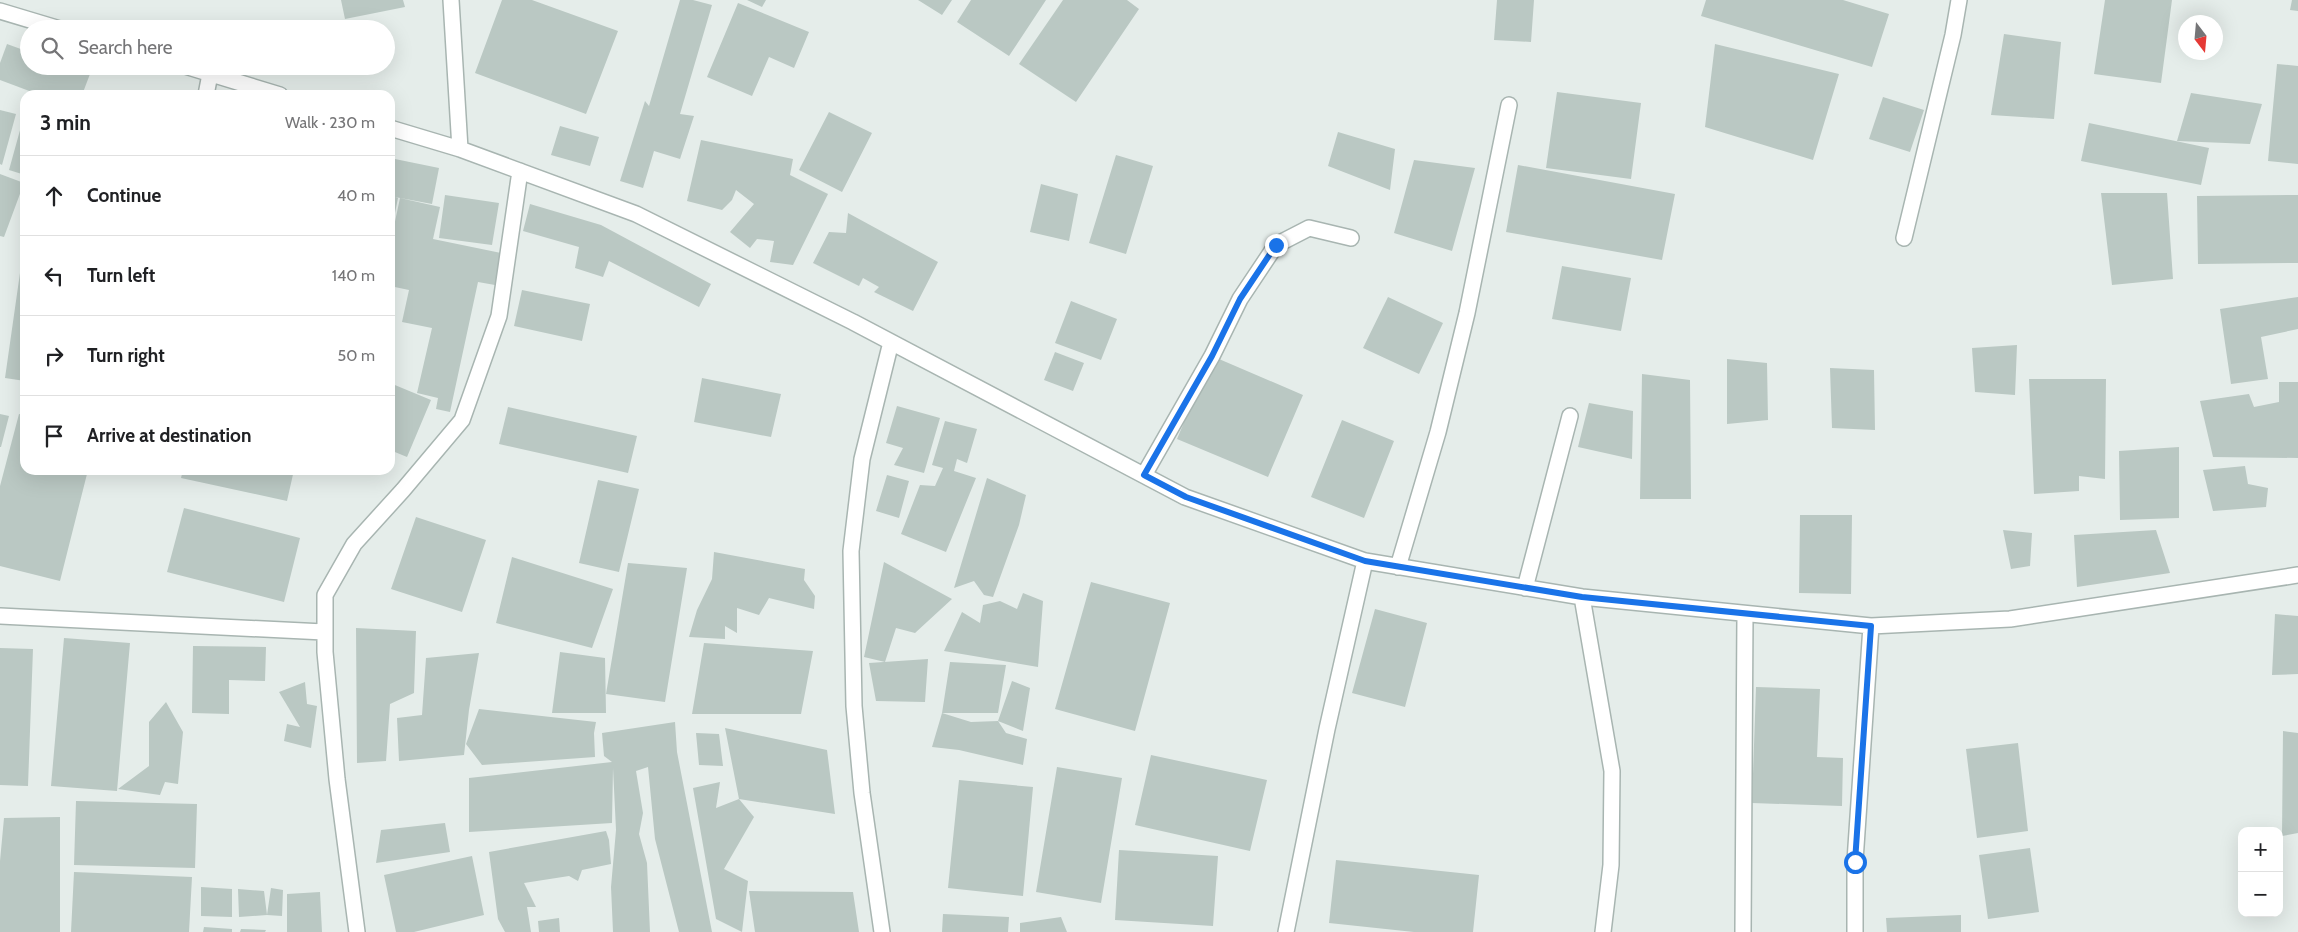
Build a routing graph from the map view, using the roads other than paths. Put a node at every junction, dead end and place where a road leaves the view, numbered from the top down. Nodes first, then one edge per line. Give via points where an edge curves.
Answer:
1 (451, 0) edge
2 (1959, 0) edge
3 (0, 11) edge
4 (30, 20) edge
5 (210, 75) edge
6 (213, 75) edge
7 (207, 90) edge
8 (263, 90) edge
9 (1509, 105) dead end
10 (395, 130) edge
11 (460, 149) junction
12 (520, 171) junction
13 (1351, 238) dead end
14 (1904, 238) dead end
15 (891, 342) junction
16 (1570, 416) dead end
17 (1144, 475) junction
18 (1365, 561) junction
19 (1398, 567) junction
20 (2298, 574) edge
21 (1526, 588) junction
22 (1582, 597) junction
23 (1745, 614) junction
24 (0, 616) edge
25 (1871, 626) junction
26 (324, 632) junction
27 (357, 932) edge
28 (882, 932) edge
29 (1286, 932) edge
30 (1603, 932) edge
31 (1743, 932) edge
32 (1855, 932) edge

1 - 11 street
2 - 14 street
3 - 4 street
5 - 7 street
6 - 8 street
9 - 19 street via 1467,313 1438,432
10 - 11 street
11 - 12 street
12 - 15 street via 636,214
12 - 26 street via 499,316 462,420 354,544 325,595
13 - 17 street via 1309,228 1276,245 1240,299 1212,356
15 - 17 street
15 - 28 street via 862,459 851,551 854,706 862,793
16 - 21 street
17 - 18 street via 1186,497
18 - 19 street
18 - 29 street
19 - 21 street
20 - 25 street via 2010,619
21 - 22 street
22 - 23 street
22 - 30 street via 1612,771 1611,865
23 - 25 street
23 - 31 street
24 - 26 street
25 - 32 street via 1855,862
26 - 27 street via 337,779

